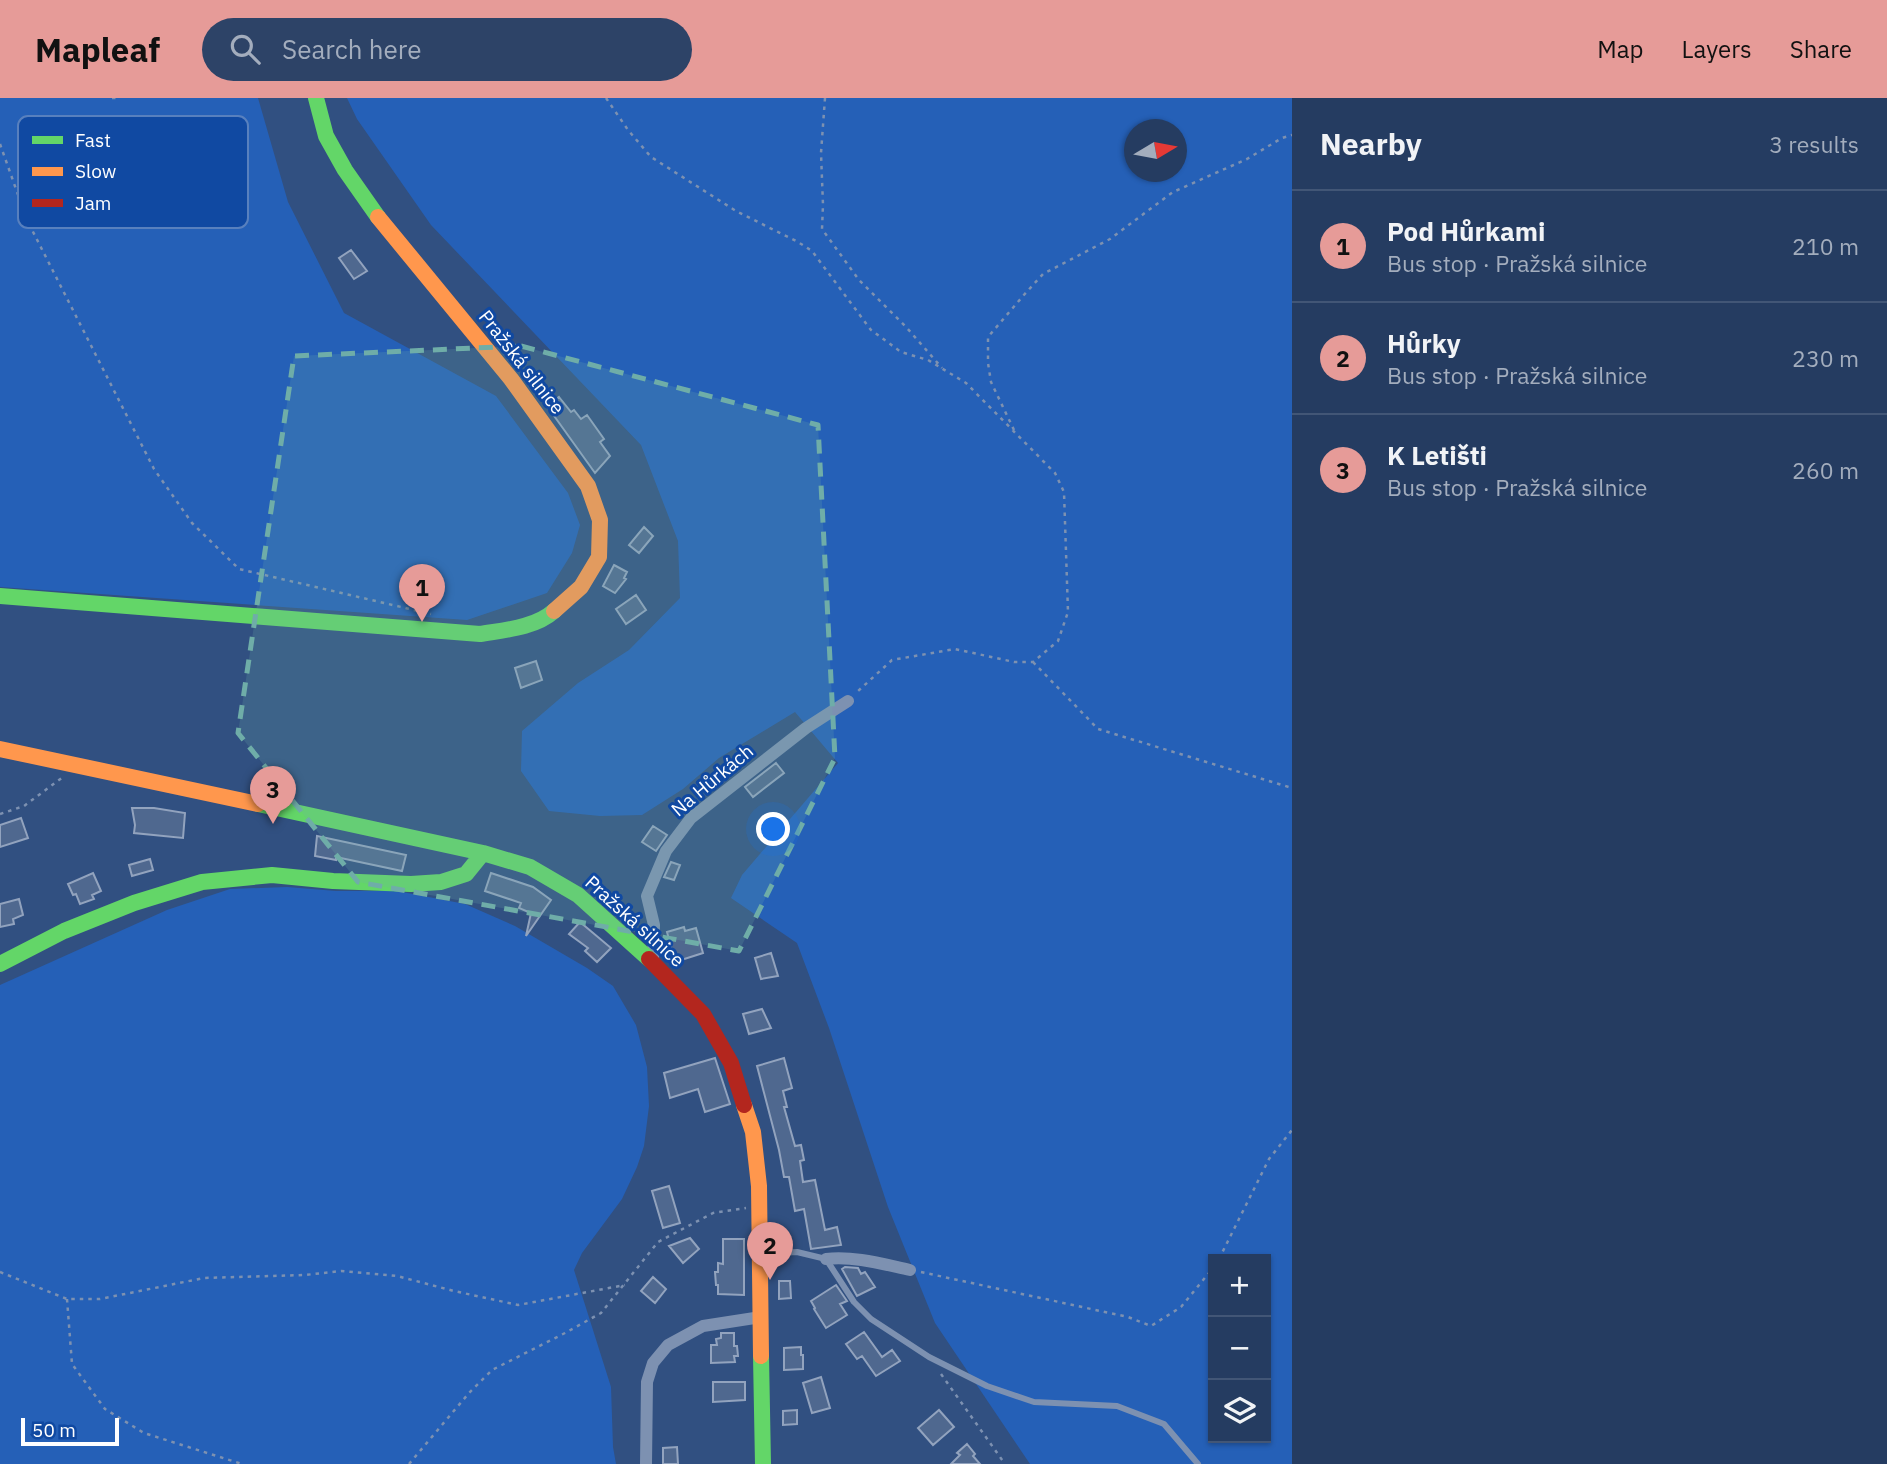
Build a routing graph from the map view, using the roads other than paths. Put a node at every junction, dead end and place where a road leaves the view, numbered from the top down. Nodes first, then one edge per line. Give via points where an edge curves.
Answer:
1 (316, 98) edge
2 (0, 596) edge
3 (848, 701) road end
4 (0, 749) edge
5 (482, 853) junction
6 (653, 962) junction
7 (0, 964) edge
8 (760, 1254) junction
9 (826, 1259) junction
10 (910, 1270) road end
11 (761, 1317) junction
12 (646, 1464) edge
13 (763, 1464) edge
14 (1198, 1464) edge

1 - 2 street, Pražská silnice via 326,136 345,170 511,379 588,486 600,520 599,557 581,587 548,616 514,629 480,634
3 - 6 street, Na Hůrkách via 691,818 666,851 647,896
4 - 5 street, Pražská silnice
5 - 6 street, Pražská silnice via 530,867 578,895
5 - 7 street via 466,874 441,882 346,882 272,875 202,883 64,931
6 - 8 street, Pražská silnice via 703,1014 732,1063 753,1132 760,1186
8 - 9 lane via 797,1252
8 - 11 street, Pražská silnice
9 - 10 street via 870,1261
9 - 14 lane via 854,1302 929,1357 988,1387 1034,1402 1117,1406 1164,1424
11 - 12 street via 704,1326 668,1345 653,1363 647,1382
11 - 13 street, Pražská silnice

